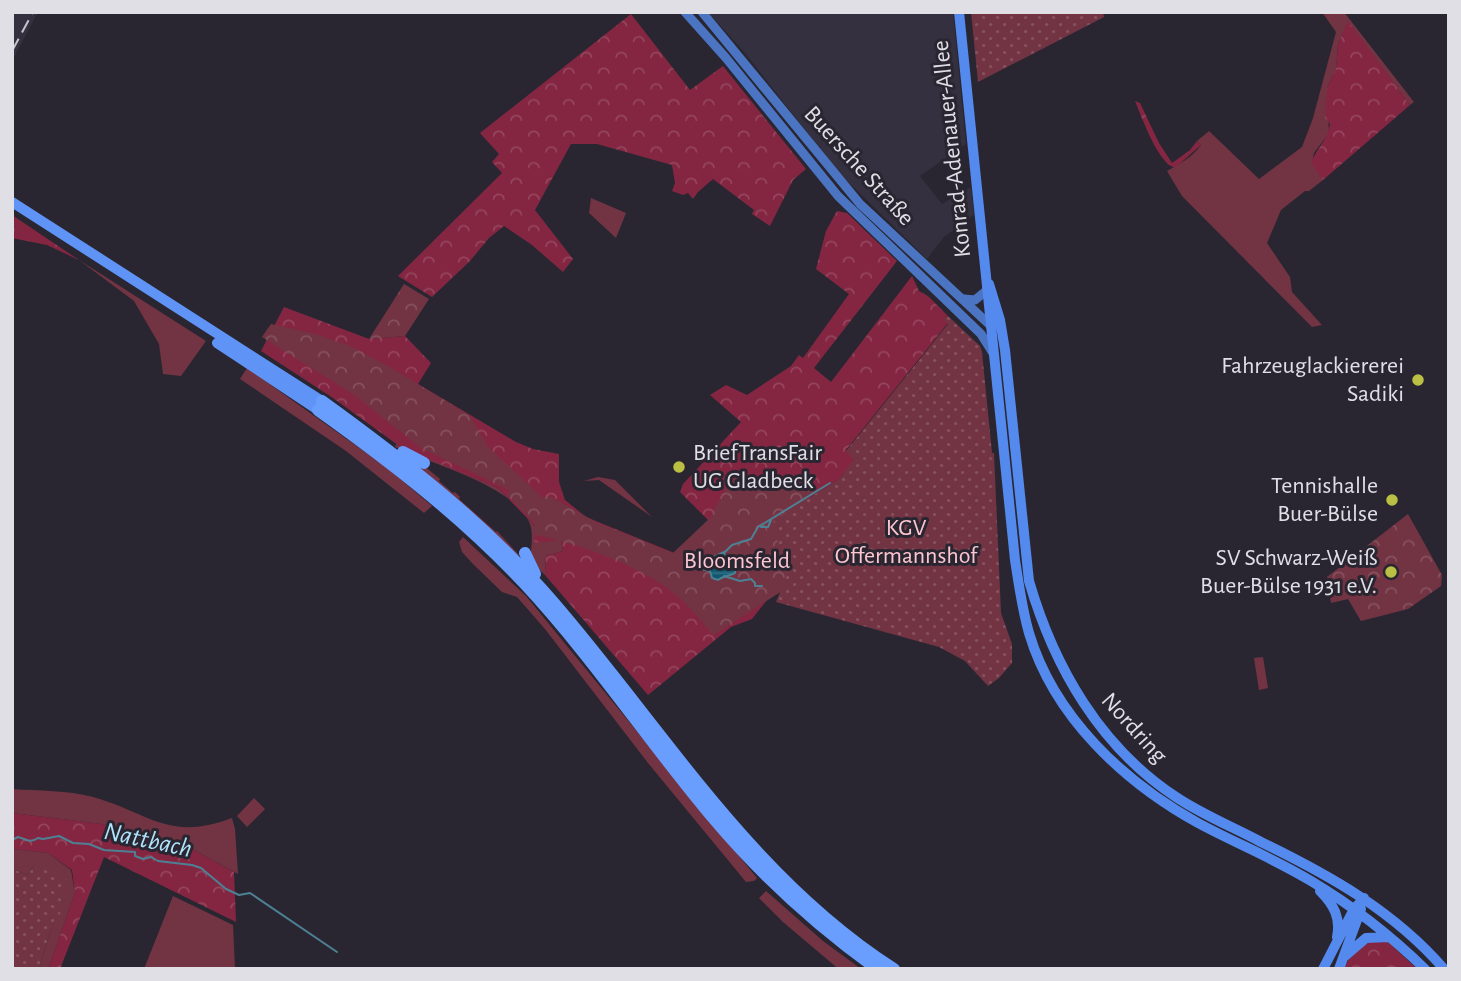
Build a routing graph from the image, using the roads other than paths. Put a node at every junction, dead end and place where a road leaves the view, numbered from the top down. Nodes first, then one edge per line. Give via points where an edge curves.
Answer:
1 (685, 12) edge
2 (702, 12) edge
3 (958, 12) edge
4 (12, 202) edge
5 (12, 209) edge
6 (987, 286) junction
7 (964, 299) junction
8 (1000, 320) junction
9 (990, 324) junction
10 (981, 334) junction
11 (995, 336) junction
12 (1005, 350) junction
13 (994, 354) junction
14 (1007, 368) joint
15 (996, 374) joint
16 (320, 405) junction
17 (384, 445) junction
18 (424, 463) dead end
19 (525, 552) dead end
20 (553, 601) junction
21 (1310, 880) junction
22 (1364, 898) junction
23 (1357, 911) junction
24 (1391, 937) junction
25 (1335, 944) junction
26 (1341, 964) edge
27 (877, 969) edge
28 (894, 969) edge
29 (1323, 969) edge
30 (1424, 969) edge
31 (1444, 969) edge

1 - 10 main road, Buersche Straße via 838,196
2 - 7 main road, Buersche Straße via 860,204
3 - 6 main road, Konrad-Adenauer-Allee
4 - 16 highway
5 - 16 highway
6 - 7 main road via 975,300
6 - 8 main road, Konrad-Adenauer-Allee
6 - 9 main road, Konrad-Adenauer-Allee
7 - 9 main road, Buersche Straße
8 - 11 main road
8 - 12 main road, Konrad-Adenauer-Allee
9 - 11 main road, Konrad-Adenauer-Allee
10 - 11 main road, Buersche Straße
10 - 13 main road, Buersche Straße
11 - 12 main road
11 - 13 main road, Konrad-Adenauer-Allee
12 - 14 main road, Konrad-Adenauer-Allee
13 - 15 main road, Konrad-Adenauer-Allee
14 - 22 main road, Nordring via 1029,581 1075,692 1110,739 1160,786
15 - 21 main road, Nordring via 1024,612 1038,657 1062,702 1103,753 1148,792
16 - 17 highway
16 - 27 highway via 392,462 525,584 758,867 812,919
17 - 18 highway
17 - 20 highway via 468,515
19 - 20 highway
20 - 28 highway via 764,861 820,914
21 - 23 main road, Nordring
21 - 25 main road via 1336,912
22 - 23 main road
22 - 31 main road, Nordring via 1410,934
23 - 24 main road, Nordring
23 - 25 main road
23 - 26 main road
24 - 26 main road via 1366,938
24 - 30 main road, Nordring
25 - 29 main road

